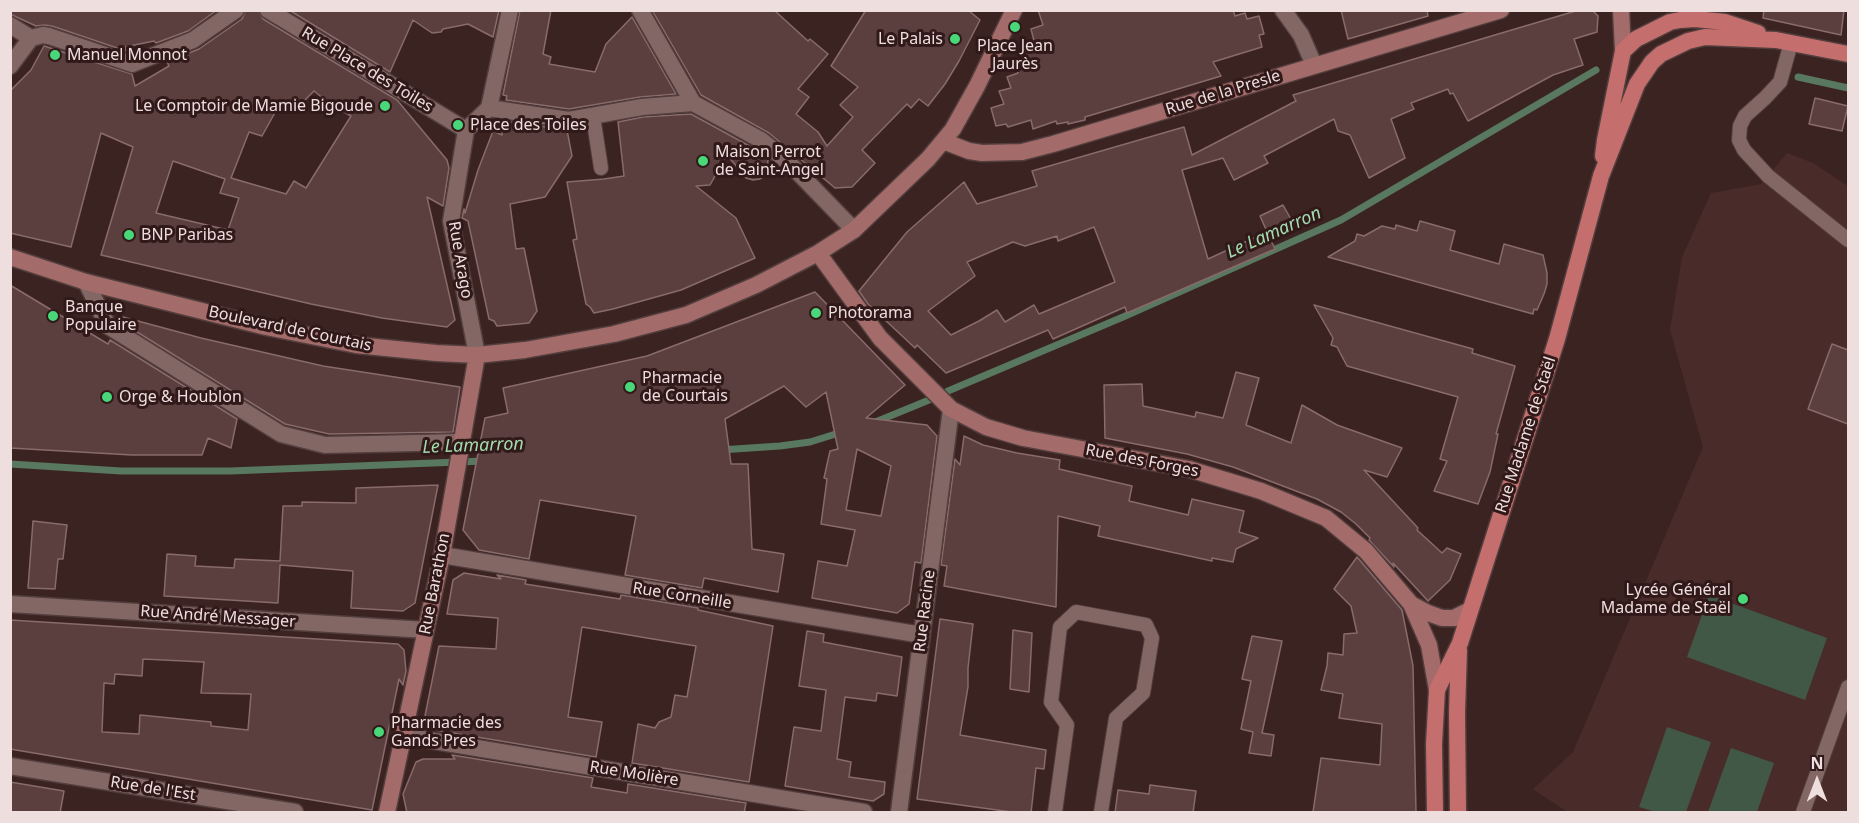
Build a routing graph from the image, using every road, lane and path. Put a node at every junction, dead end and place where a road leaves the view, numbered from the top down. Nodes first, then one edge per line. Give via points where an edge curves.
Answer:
1 (236, 10) edge
2 (268, 10) edge
3 (510, 10) edge
4 (640, 10) edge
5 (1283, 10) edge
6 (1501, 10) edge
7 (1621, 10) edge
8 (1701, 10) edge
9 (1013, 11) edge
10 (1725, 22) junction
11 (10, 25) edge
12 (31, 38) junction
13 (1783, 41) junction
14 (1623, 51) junction
15 (1848, 54) edge
16 (1314, 65) junction
17 (10, 66) edge
18 (693, 103) junction
19 (489, 108) junction
20 (593, 116) junction
21 (466, 130) junction
22 (943, 141) junction
23 (601, 168) dead end
24 (1601, 176) junction
25 (854, 230) junction
26 (1848, 240) edge
27 (818, 253) junction
28 (10, 257) edge
29 (86, 282) junction
30 (477, 355) junction
31 (951, 409) junction
32 (461, 442) junction
33 (442, 555) junction
34 (10, 604) edge
35 (1411, 604) junction
36 (1470, 610) junction
37 (426, 630) junction
38 (922, 635) junction
39 (1460, 644) junction
40 (1848, 687) edge
41 (1437, 690) junction
42 (404, 736) junction
43 (10, 766) edge
44 (295, 813) edge
45 (387, 813) edge
46 (864, 813) edge
47 (899, 813) edge
48 (1055, 813) edge
49 (1101, 813) edge
50 (1435, 813) edge
51 (1458, 813) edge
52 (1803, 813) edge

1 - 12 street via 193,40 132,64 49,36
2 - 21 street, Rue Place des Toiles
3 - 19 street
4 - 18 street
5 - 16 street
6 - 16 main road, Rue de la Presle
7 - 14 main road
8 - 10 main road
9 - 22 main road, Boulevard de Courtais via 977,86
10 - 13 main road
10 - 14 main road via 1670,22 1636,39
11 - 12 street
12 - 17 street
13 - 15 main road
13 - 24 main road, Rue Madame de Staël via 1705,37 1661,54 1637,84
13 - 26 lane via 1779,81 1745,116 1739,140 1768,176
14 - 24 main road, Rue Madame de Staël
16 - 22 main road, Rue de la Presle via 1022,152 982,153
18 - 20 street
18 - 25 street via 761,140 788,161
19 - 20 street via 569,120
19 - 21 street
20 - 23 lane
21 - 30 street, Rue Arago via 451,221
22 - 25 main road, Boulevard de Courtais
24 - 36 main road, Rue Madame de Staël via 1557,339
25 - 27 main road, Boulevard de Courtais
27 - 30 main road, Boulevard de Courtais via 686,315 614,334
27 - 31 main road, Rue des Forges via 880,338
28 - 29 main road, Boulevard de Courtais
29 - 30 main road, Boulevard de Courtais via 356,345
29 - 32 street via 108,326 281,434 325,445
30 - 32 main road, Rue Barathon
31 - 35 main road, Rue des Forges via 986,427 1023,438 1189,469 1261,491 1326,518 1366,551
31 - 38 street, Rue Racine
32 - 33 main road, Rue Barathon
33 - 37 main road, Rue Barathon
33 - 38 street, Rue Corneille
34 - 37 street, Rue André Messager
35 - 36 main road via 1442,618 1454,618
35 - 41 main road, Rue des Forges via 1429,645
36 - 39 main road, Rue Madame de Staël
37 - 42 main road, Rue Barathon
38 - 47 street, Rue Racine
39 - 41 main road, Rue Madame de Staël
39 - 51 main road
40 - 52 lane
41 - 50 main road
42 - 45 main road, Rue Barathon
42 - 46 street, Rue Molière
43 - 44 street, Rue de l'Est
48 - 49 lane via 1067,724 1051,702 1060,627 1076,612 1146,625 1152,638 1143,693 1116,718

